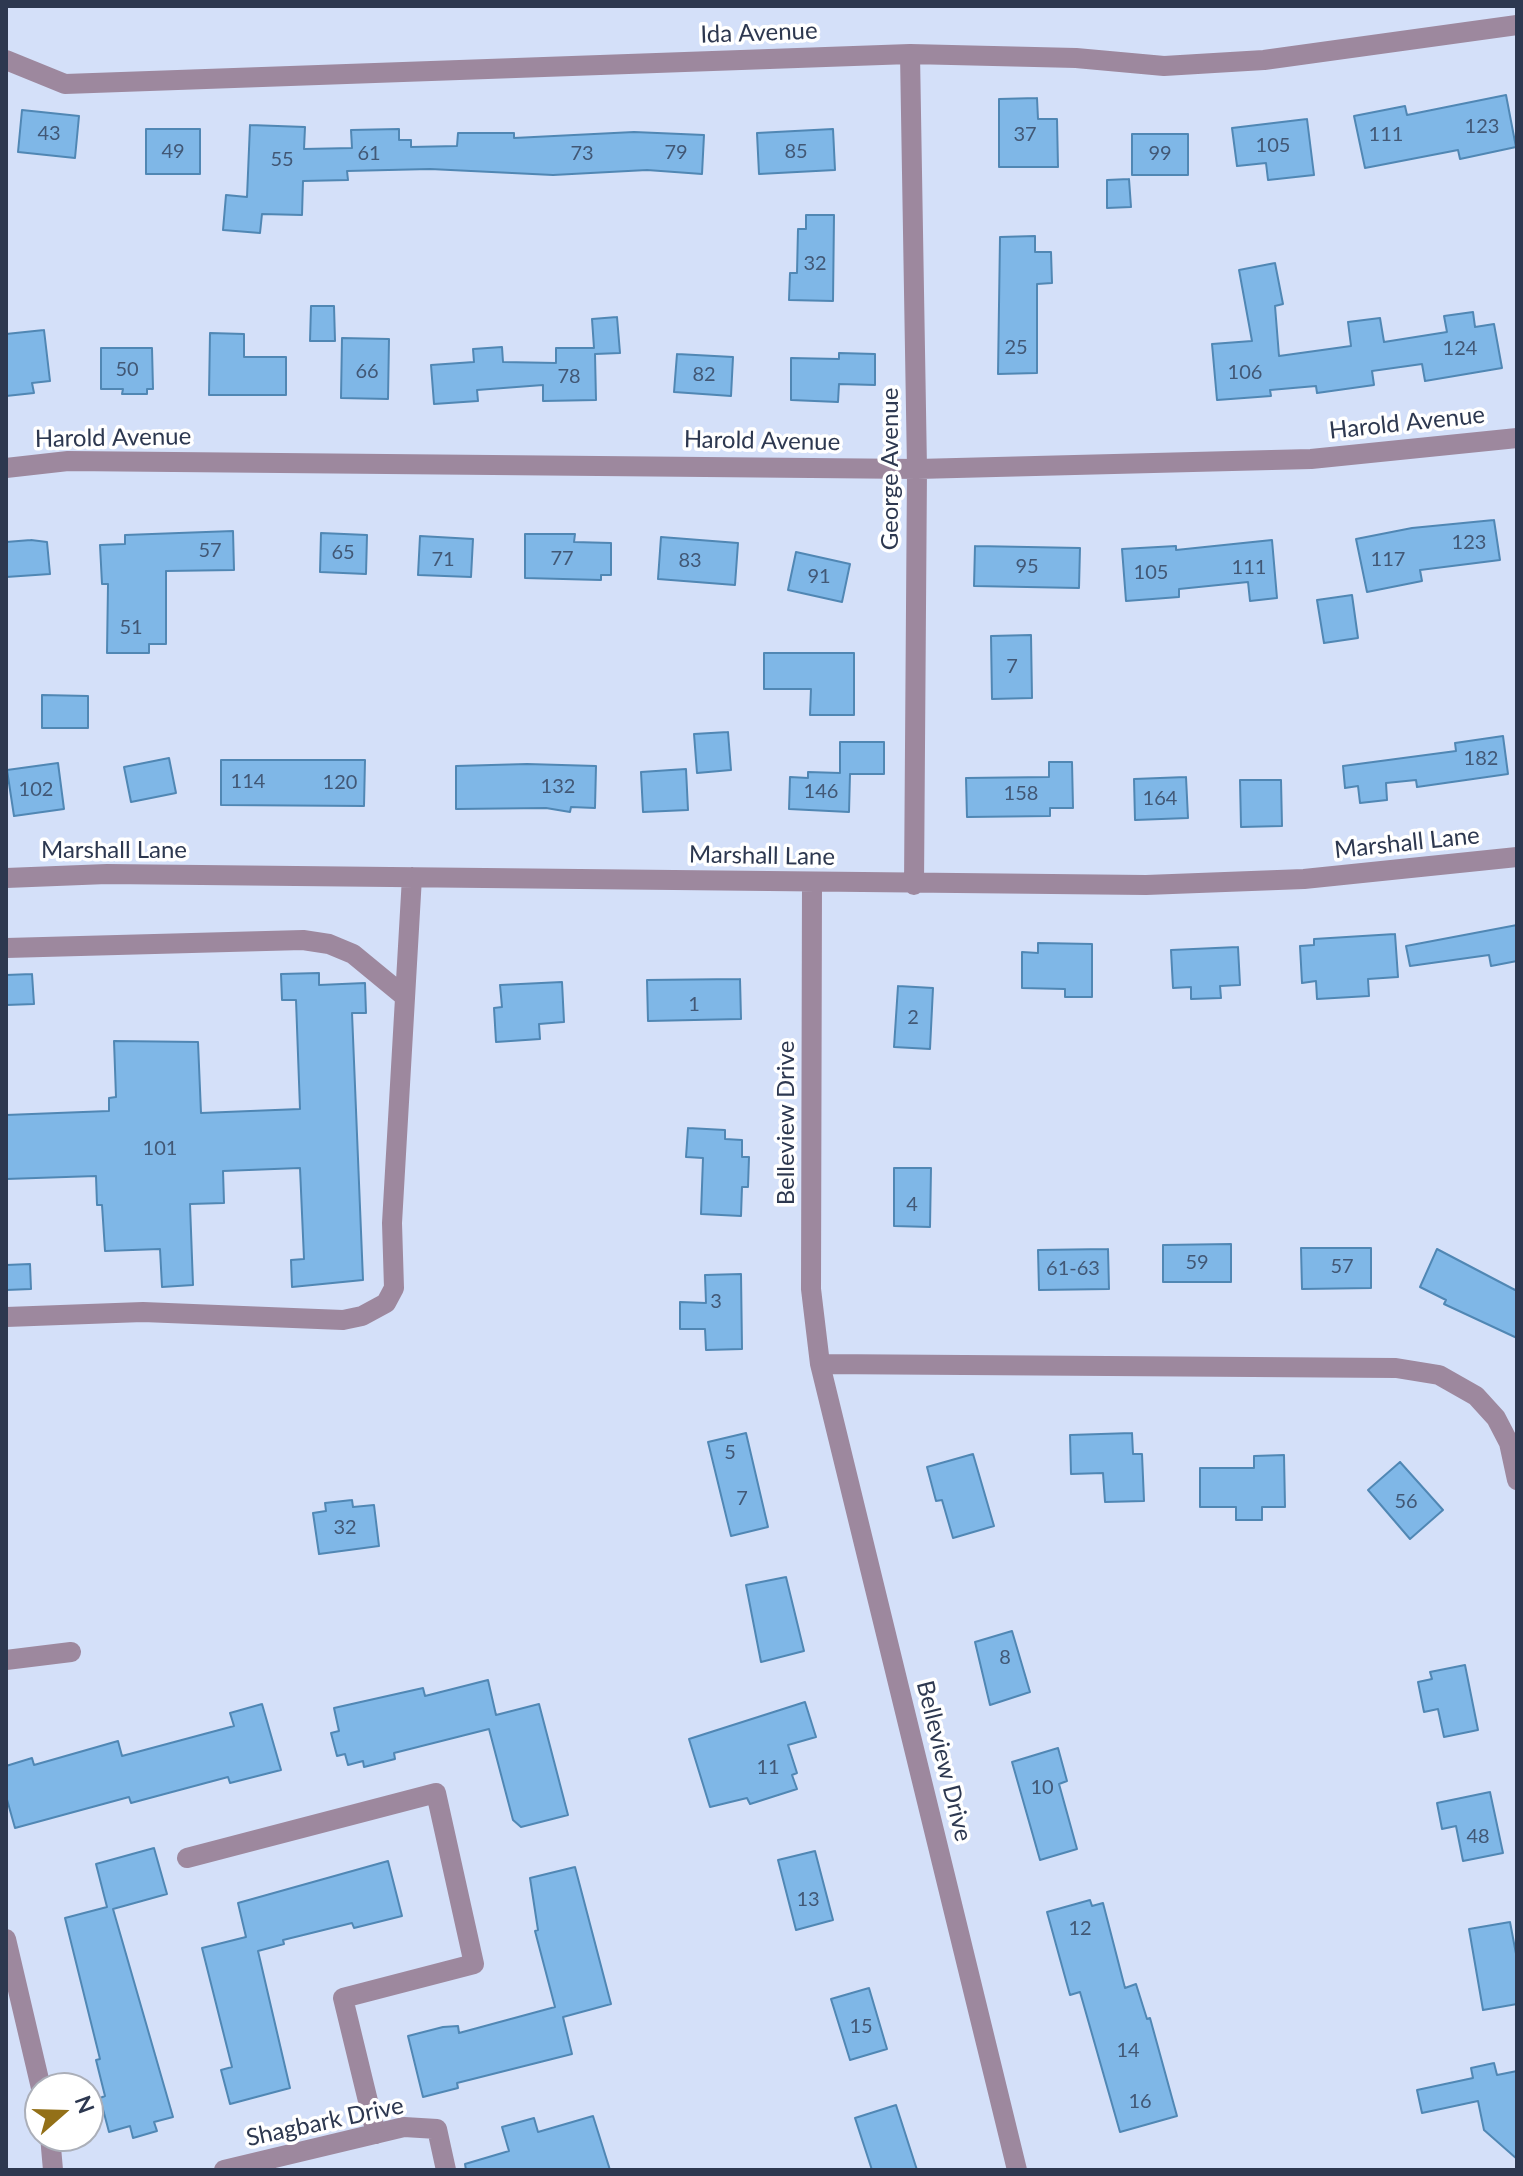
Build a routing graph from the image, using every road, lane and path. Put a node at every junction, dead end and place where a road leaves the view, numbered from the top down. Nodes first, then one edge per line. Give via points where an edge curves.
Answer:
1 (1517, 25) edge
2 (910, 54) junction
3 (6, 60) edge
4 (1517, 438) edge
5 (6, 468) edge
6 (917, 469) junction
7 (1517, 857) edge
8 (412, 877) junction
9 (6, 878) edge
10 (812, 882) junction
11 (914, 885) junction
12 (6, 948) edge
13 (404, 996) junction
14 (6, 1317) edge
15 (820, 1364) junction
16 (1517, 1480) edge
17 (71, 1652) dead end
18 (6, 1660) edge
19 (187, 1858) dead end
20 (6, 1939) edge
21 (13, 1993) edge
22 (36, 2072) edge
23 (376, 2134) junction
24 (224, 2170) edge
25 (446, 2170) edge
26 (1017, 2170) edge

1 - 2 street, Ida Avenue via 1215,64
2 - 3 street, Ida Avenue via 65,84
2 - 6 street, George Avenue
4 - 6 street, Harold Avenue via 1311,459
5 - 6 street, Harold Avenue via 84,461
6 - 11 street, George Avenue
7 - 11 street, Marshall Lane via 1304,879
8 - 9 street, Marshall Lane
8 - 10 street, Marshall Lane
8 - 13 street
10 - 11 street, Marshall Lane
10 - 15 street, Belleview Drive via 811,1289
12 - 13 street via 303,940 353,954
13 - 14 street via 392,1223 394,1288 386,1303 343,1320 143,1312
15 - 16 street via 1396,1368 1439,1375 1476,1396 1496,1418 1509,1443
15 - 26 street, Belleview Drive
17 - 18 street
19 - 23 street via 436,1793 474,1964 343,1998
20 - 21 street
21 - 22 street
23 - 24 street, Shagbark Drive
23 - 25 street, Shagbark Drive via 404,2127 437,2129

